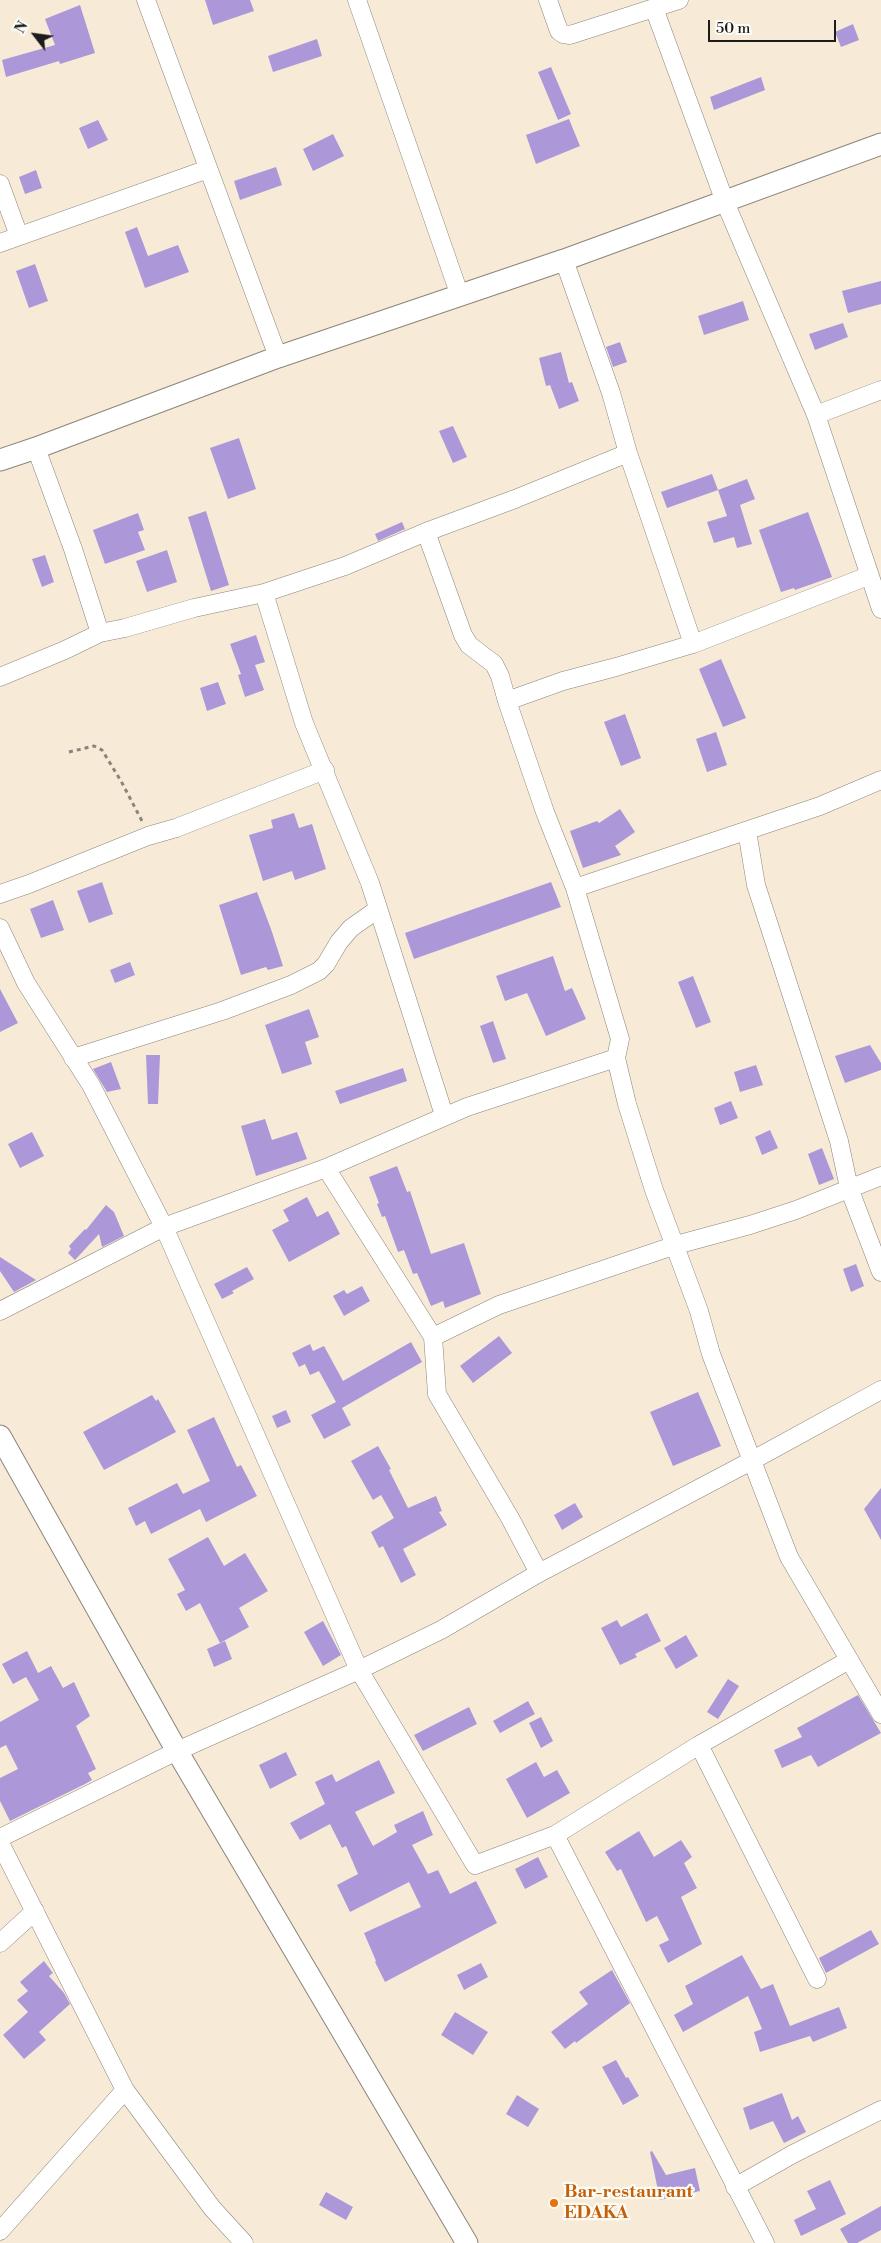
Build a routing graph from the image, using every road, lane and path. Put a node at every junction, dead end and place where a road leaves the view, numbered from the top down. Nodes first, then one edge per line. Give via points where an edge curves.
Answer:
1 (146, 0) edge
2 (357, 0) edge
3 (548, 0) edge
4 (679, 0) edge
5 (654, 8) junction
6 (881, 144) edge
7 (208, 168) junction
8 (0, 184) edge
9 (725, 202) junction
10 (20, 236) junction
11 (0, 243) edge
12 (564, 260) junction
13 (460, 296) junction
14 (278, 357) junction
15 (881, 390) edge
16 (816, 415) junction
17 (36, 448) junction
18 (628, 453) junction
19 (0, 460) edge
20 (426, 532) junction
21 (868, 576) junction
22 (264, 593) junction
23 (881, 610) edge
24 (100, 633) junction
25 (693, 644) junction
26 (0, 677) edge
27 (507, 701) junction
28 (69, 752) dead end
29 (325, 770) junction
30 (881, 780) edge
31 (747, 831) junction
32 (148, 836) junction
33 (575, 888) junction
34 (0, 894) edge
35 (378, 909) junction
36 (0, 928) edge
37 (73, 1058) junction
38 (616, 1058) junction
39 (444, 1115) junction
40 (326, 1168) junction
41 (881, 1176) edge
42 (848, 1188) junction
43 (164, 1227) junction
44 (676, 1245) junction
45 (881, 1272) edge
46 (0, 1311) edge
47 (433, 1337) junction
48 (881, 1390) edge
49 (0, 1436) edge
50 (753, 1460) junction
51 (539, 1573) junction
52 (849, 1660) junction
53 (359, 1670) junction
54 (881, 1714) edge
55 (699, 1745) junction
56 (177, 1751) junction
57 (555, 1835) junction
58 (0, 1838) edge
59 (0, 1843) edge
60 (35, 1911) junction
61 (0, 1943) edge
62 (817, 1979) dead end
63 (125, 2090) junction
64 (881, 2110) edge
65 (735, 2186) junction
66 (0, 2231) edge
67 (244, 2243) edge
68 (467, 2243) edge
69 (765, 2243) edge

1 - 7 street
2 - 13 street
3 - 5 street via 559,31 570,35
4 - 5 street
5 - 9 street
6 - 9 street
7 - 10 street
7 - 14 street
8 - 10 street
9 - 12 street
9 - 16 street
10 - 11 street
12 - 13 street
12 - 18 street via 611,393
13 - 14 street
14 - 17 street
15 - 16 street
16 - 21 street
17 - 19 street
17 - 24 street via 74,549
18 - 20 street
18 - 25 street
20 - 22 street via 345,566
20 - 27 street via 464,635 470,645 494,664
21 - 23 street
21 - 25 street
22 - 24 street
22 - 29 street via 304,724
24 - 26 street
25 - 27 street via 568,679
27 - 33 street
28 - 32 path via 94,746 102,750 122,781
29 - 32 street
29 - 35 street
30 - 31 street via 820,806
31 - 33 street
31 - 42 street via 756,885 839,1141
32 - 34 street
33 - 38 street via 620,1039
35 - 37 street via 352,928 319,971 291,985 238,1006
35 - 39 street
36 - 37 street via 26,983
37 - 43 street
38 - 39 street
38 - 44 street via 654,1190
39 - 40 street
40 - 43 street
40 - 47 street
41 - 42 street
42 - 44 street via 750,1226
42 - 45 street
43 - 46 street
43 - 53 street
44 - 47 street via 499,1304
44 - 50 street via 711,1354
47 - 51 street via 437,1394
48 - 50 street
49 - 56 street
50 - 51 street
50 - 52 street via 789,1557
51 - 53 street via 441,1630
52 - 54 street
52 - 55 street
53 - 56 street
53 - 57 street via 476,1865
55 - 57 street
55 - 62 street
56 - 58 street
56 - 68 street
57 - 65 street
59 - 60 street
60 - 61 street
60 - 63 street
63 - 66 street
63 - 67 street via 212,2208
64 - 65 street
65 - 69 street

